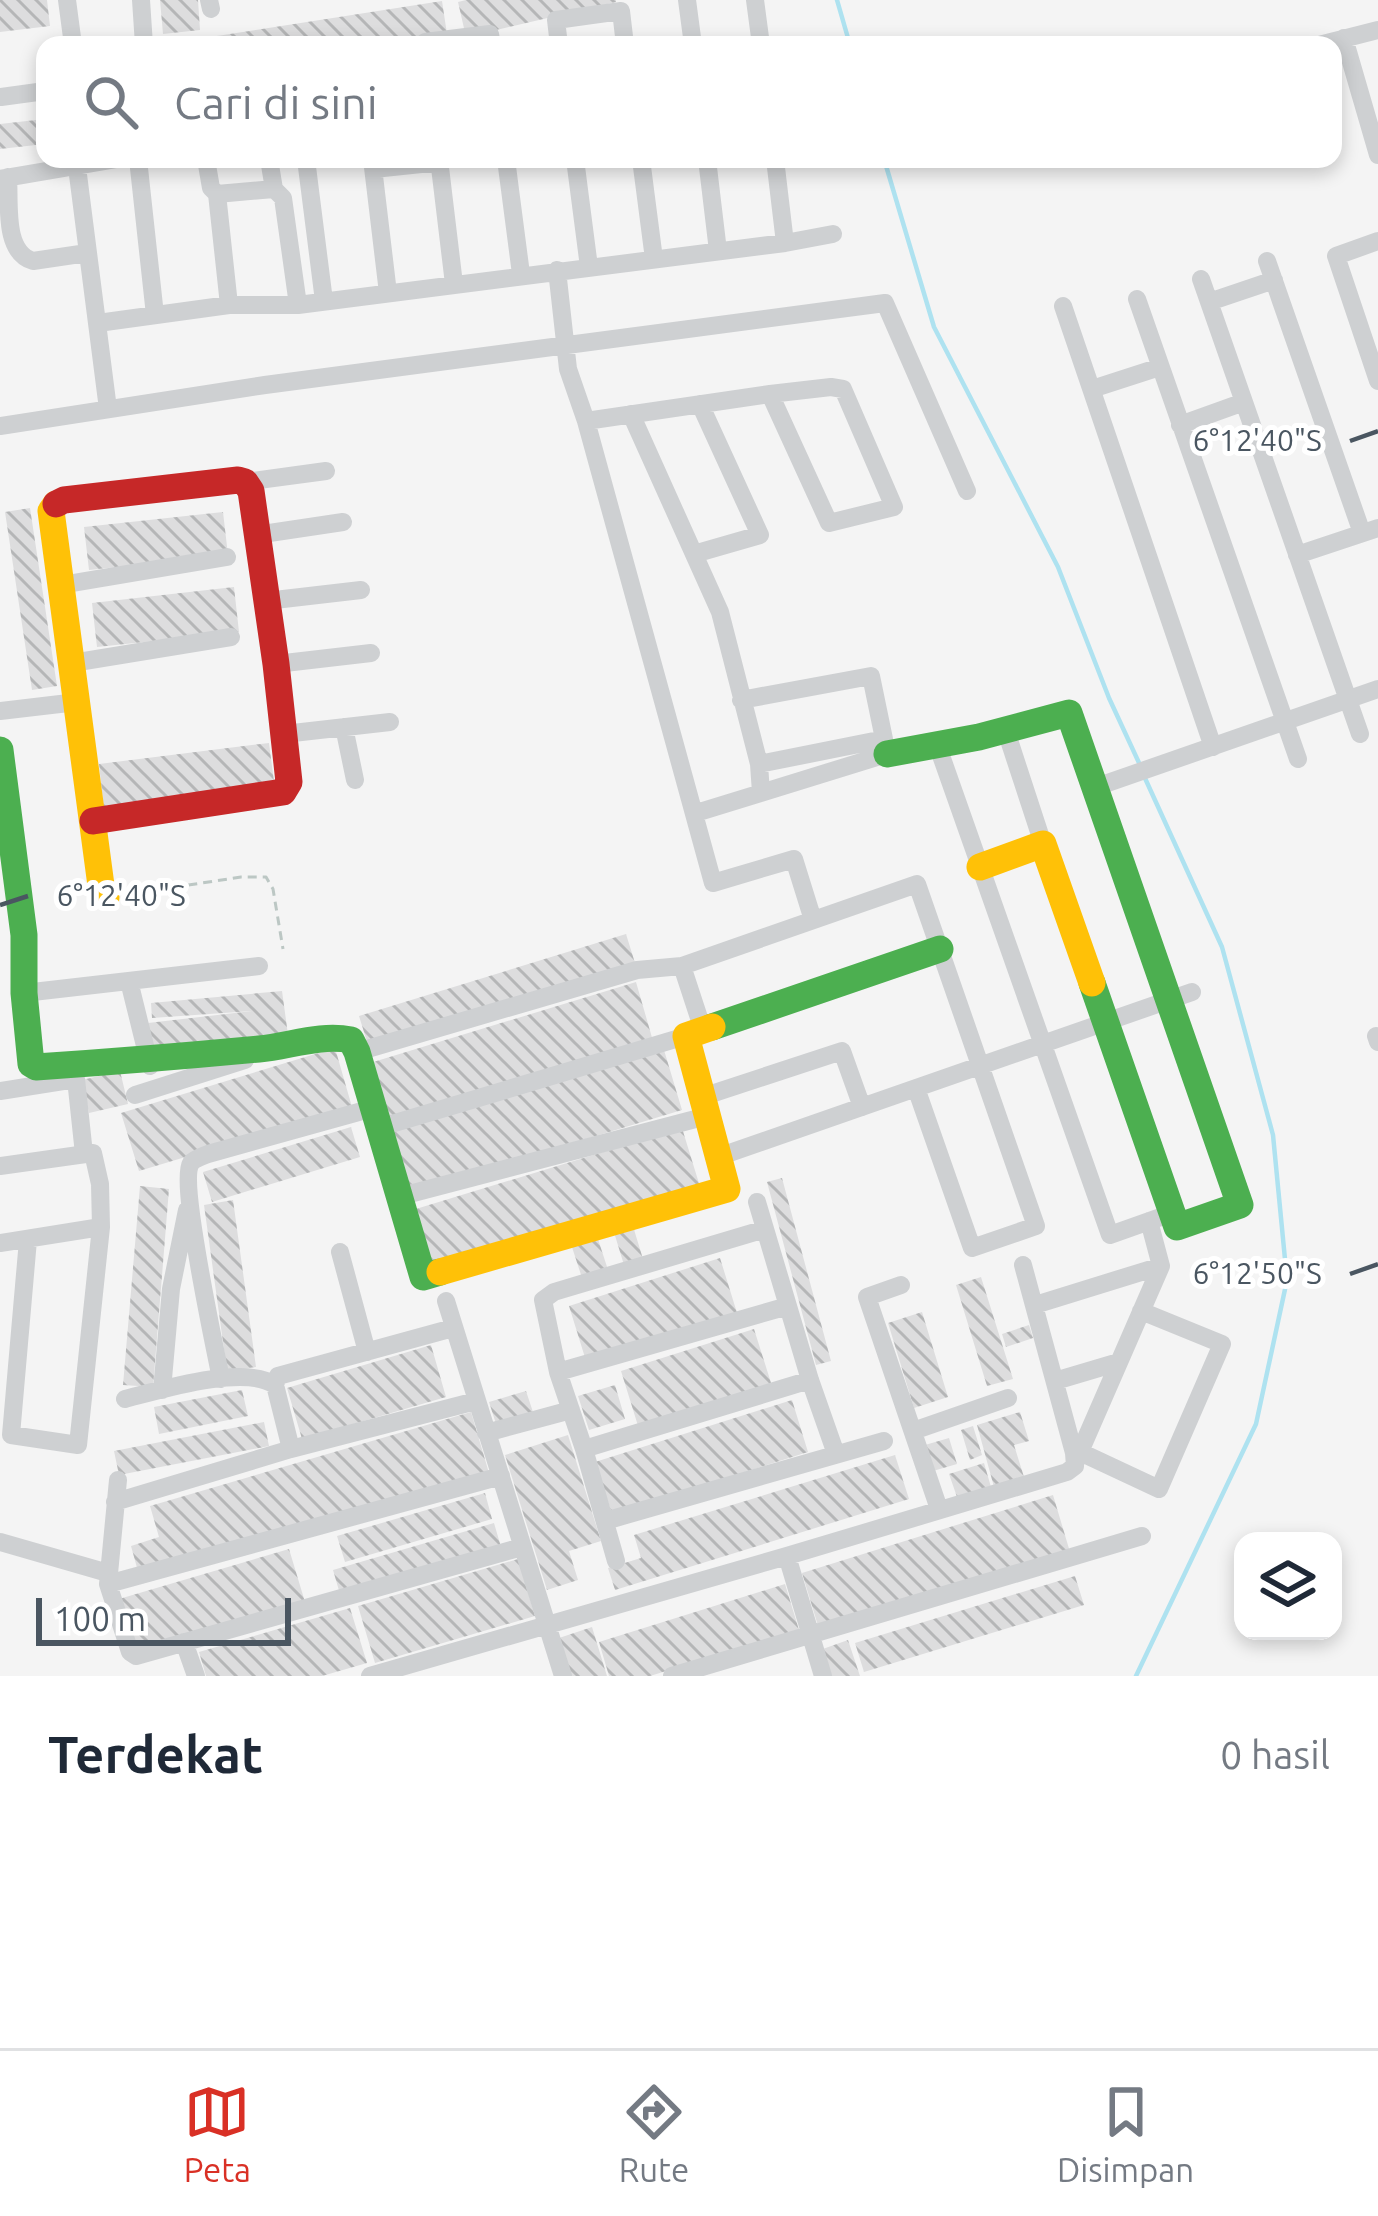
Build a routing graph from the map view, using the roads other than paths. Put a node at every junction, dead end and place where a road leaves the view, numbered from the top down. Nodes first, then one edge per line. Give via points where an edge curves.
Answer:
1 (68, 0) edge
2 (141, 0) edge
3 (687, 0) edge
4 (755, 0) edge
5 (1378, 30) edge
6 (72, 36) edge
7 (143, 36) edge
8 (558, 36) edge
9 (625, 36) edge
10 (692, 36) edge
11 (760, 36) edge
12 (1344, 38) joint
13 (36, 94) edge
14 (2, 101) edge
15 (1378, 155) edge
16 (69, 168) edge
17 (76, 168) edge
18 (139, 168) edge
19 (208, 168) edge
20 (270, 168) edge
21 (307, 168) edge
22 (373, 168) edge
23 (441, 168) edge
24 (507, 168) edge
25 (576, 168) edge
26 (642, 168) edge
27 (707, 168) edge
28 (776, 168) edge
29 (4, 178) edge
30 (274, 189) junction
31 (217, 194) junction
32 (833, 234) dead end
33 (1378, 241) edge
34 (785, 243) junction
35 (718, 251) junction
36 (88, 253) junction
37 (654, 259) junction
38 (589, 267) junction
39 (557, 270) junction
40 (521, 274) junction
41 (1201, 279) dead end
42 (454, 284) junction
43 (388, 293) junction
44 (1137, 299) dead end
45 (324, 302) junction
46 (1209, 302) junction
47 (229, 305) junction
48 (298, 305) junction
49 (1064, 306) dead end
50 (155, 315) junction
51 (98, 323) junction
52 (567, 346) junction
53 (1160, 368) junction
54 (1378, 381) edge
55 (1092, 389) junction
56 (770, 394) junction
57 (1244, 403) junction
58 (700, 404) junction
59 (108, 409) junction
60 (631, 414) junction
61 (586, 421) junction
62 (1180, 424) junction
63 (0, 426) edge
64 (326, 471) dead end
65 (245, 482) junction
66 (968, 491) dead end
67 (344, 522) dead end
68 (1370, 531) edge
69 (256, 535) junction
70 (694, 554) junction
71 (1298, 555) junction
72 (227, 557) dead end
73 (61, 585) junction
74 (361, 590) dead end
75 (266, 602) junction
76 (231, 637) dead end
77 (371, 653) dead end
78 (72, 663) junction
79 (275, 664) junction
80 (1378, 689) edge
81 (741, 700) junction
82 (1347, 700) junction
83 (77, 703) junction
84 (0, 711) edge
85 (390, 722) dead end
86 (1286, 723) junction
87 (344, 728) junction
88 (1006, 731) junction
89 (284, 734) junction
90 (1360, 734) dead end
91 (885, 747) junction
92 (938, 747) junction
93 (1213, 747) junction
94 (0, 750) edge
95 (1298, 759) dead end
96 (759, 764) junction
97 (356, 780) dead end
98 (1096, 787) junction
99 (761, 793) junction
100 (696, 813) junction
101 (93, 821) junction
102 (1043, 844) junction
103 (980, 867) junction
104 (106, 897) road end
105 (813, 920) junction
106 (940, 949) junction
107 (260, 966) dead end
108 (682, 966) junction
109 (129, 981) junction
110 (24, 993) junction
111 (1180, 996) junction
112 (1105, 1022) junction
113 (694, 1033) junction
114 (1042, 1044) junction
115 (357, 1052) junction
116 (980, 1066) junction
117 (152, 1074) junction
118 (916, 1088) junction
119 (0, 1090) edge
120 (135, 1095) dead end
121 (705, 1106) junction
122 (862, 1107) junction
123 (376, 1118) junction
124 (84, 1154) junction
125 (718, 1157) junction
126 (0, 1166) edge
127 (398, 1197) junction
128 (189, 1198) junction
129 (757, 1202) dead end
130 (1160, 1217) junction
131 (101, 1227) junction
132 (765, 1229) junction
133 (28, 1240) junction
134 (0, 1244) edge
135 (340, 1252) dead end
136 (1023, 1265) dead end
137 (1161, 1265) junction
138 (901, 1286) dead end
139 (446, 1301) dead end
140 (1035, 1305) junction
141 (788, 1306) junction
142 (1141, 1311) junction
143 (453, 1328) junction
144 (367, 1352) junction
145 (1119, 1361) junction
146 (558, 1372) junction
147 (221, 1379) junction
148 (810, 1381) junction
149 (1055, 1381) junction
150 (275, 1385) junction
151 (162, 1390) junction
152 (1008, 1398) dead end
153 (124, 1399) dead end
154 (476, 1401) junction
155 (571, 1409) junction
156 (913, 1431) junction
157 (487, 1433) junction
158 (884, 1441) dead end
159 (584, 1449) junction
160 (291, 1450) junction
161 (836, 1454) junction
162 (1078, 1456) junction
163 (501, 1476) junction
164 (118, 1480) dead end
165 (115, 1502) junction
166 (939, 1509) junction
167 (604, 1521) junction
168 (1142, 1536) dead end
169 (0, 1542) edge
170 (522, 1546) junction
171 (787, 1556) junction
172 (616, 1561) dead end
173 (108, 1578) junction
174 (546, 1624) junction
175 (810, 1635) junction
176 (184, 1642) junction
177 (731, 1668) edge
178 (196, 1676) edge
179 (370, 1676) edge
180 (562, 1676) edge
181 (672, 1676) edge
182 (823, 1676) edge

1 - 6 street
2 - 7 street
3 - 10 street
4 - 11 street
5 - 12 street
8 - 9 street via 556,20 621,11
12 - 15 street
13 - 14 street
16 - 29 street
17 - 36 street
18 - 50 street
19 - 31 street
20 - 30 street
21 - 45 street
22 - 43 street
23 - 42 street
24 - 40 street
25 - 38 street
26 - 37 street
27 - 35 street
28 - 34 street
29 - 36 street via 24,260
30 - 31 street
30 - 48 street via 283,197
31 - 47 street
32 - 34 street
33 - 54 street via 1336,256
34 - 35 street
35 - 37 street
36 - 51 street
37 - 38 street
38 - 39 street
39 - 40 street
39 - 52 street
40 - 42 street
41 - 46 street
42 - 43 street
43 - 45 street
44 - 53 street
45 - 48 street
46 - 57 street
46 - 68 street via 1271,271
47 - 48 street
47 - 50 street
49 - 55 street
50 - 51 street
51 - 59 street
52 - 59 street
52 - 61 street
52 - 66 street via 885,302
53 - 55 street
53 - 62 street
55 - 93 street
56 - 56 street via 829,523 894,507 843,389
56 - 58 street
57 - 62 street
57 - 71 street
58 - 60 street
58 - 70 street via 760,535
59 - 63 street
60 - 61 street
60 - 70 street
61 - 100 street
62 - 86 street
64 - 65 street
65 - 69 street
65 - 73 street via 55,504
67 - 69 street
68 - 71 street
69 - 75 street
70 - 81 street via 720,612
71 - 82 street
72 - 73 street
73 - 78 street
74 - 75 street
75 - 79 street
76 - 78 street
77 - 79 street
78 - 83 street
79 - 89 street
80 - 82 street
81 - 91 street via 871,676
81 - 96 street
82 - 86 street
82 - 90 street
83 - 84 street
83 - 101 street
85 - 87 street
86 - 93 street
86 - 95 street
87 - 89 street
87 - 97 street
88 - 92 street
88 - 98 street via 1069,713
88 - 102 street
89 - 101 street via 289,782 282,793
91 - 92 street
91 - 96 street
91 - 99 street
92 - 103 street
93 - 98 street
94 - 110 street
96 - 99 street
98 - 111 street
99 - 100 street
100 - 105 street via 713,883 794,859
101 - 104 street
102 - 103 street
102 - 112 street
103 - 114 street
105 - 106 street via 917,884
105 - 108 street
106 - 113 street
106 - 116 street
107 - 109 street
108 - 113 street
108 - 115 street via 637,970
109 - 110 street
109 - 117 street
110 - 117 street via 31,1064
111 - 112 street
111 - 130 street via 1240,1205 1177,1228
112 - 114 street
112 - 130 street
113 - 121 street
113 - 123 street
114 - 116 street
114 - 130 street via 1110,1235
115 - 117 street via 343,1037
115 - 123 street
116 - 118 street
116 - 118 street via 1036,1226 971,1248
117 - 120 street
118 - 122 street
119 - 124 street via 76,1079
121 - 122 street via 842,1051
121 - 125 street
121 - 127 street
122 - 125 street
123 - 127 street
123 - 128 street via 198,1158 190,1166
124 - 126 street
124 - 131 street via 93,1153
125 - 127 street via 727,1189 422,1277
128 - 147 street
128 - 151 street
129 - 132 street
130 - 137 street
131 - 133 street
131 - 133 street via 78,1445 10,1435
132 - 141 street
132 - 146 street via 550,1293 543,1304
133 - 134 street
135 - 144 street
136 - 140 street
137 - 140 street
137 - 142 street
138 - 156 street via 867,1297
139 - 143 street
140 - 149 street
141 - 146 street
141 - 148 street
142 - 145 street
142 - 162 street via 1222,1344 1159,1489
143 - 144 street
143 - 154 street
144 - 150 street via 282,1375
145 - 149 street
145 - 162 street
146 - 155 street
147 - 150 street via 249,1376
147 - 151 street
148 - 159 street
148 - 161 street
149 - 162 street
150 - 160 street
151 - 153 street
152 - 156 street
154 - 157 street
154 - 160 street
155 - 157 street
155 - 159 street
156 - 166 street
157 - 163 street
158 - 161 street
159 - 167 street
160 - 165 street
161 - 167 street
162 - 166 street via 1057,1476
163 - 170 street
163 - 173 street
164 - 165 street
165 - 173 street
166 - 171 street
167 - 172 street
168 - 175 street
169 - 173 street
170 - 174 street
170 - 176 street
171 - 174 street
171 - 175 street
173 - 176 street via 133,1655
174 - 179 street
174 - 180 street
175 - 177 street
175 - 182 street
176 - 178 street
177 - 181 street

